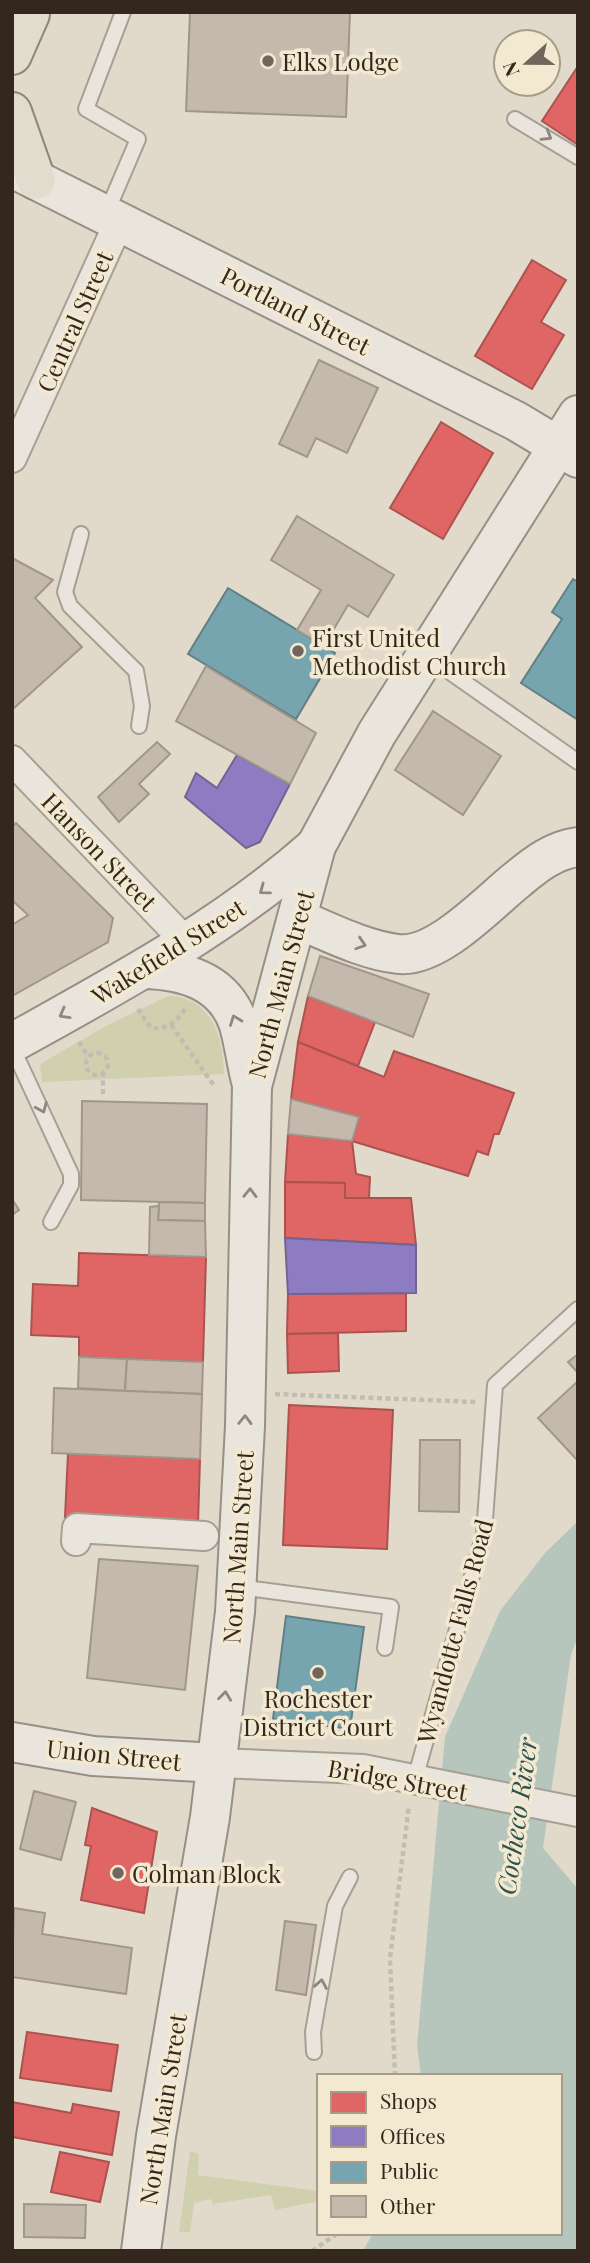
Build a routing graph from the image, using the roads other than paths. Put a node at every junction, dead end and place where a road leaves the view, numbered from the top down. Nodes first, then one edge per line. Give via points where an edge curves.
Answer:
1 (123, 12) edge
2 (25, 17) edge
3 (12, 55) edge
4 (12, 112) edge
5 (515, 119) dead end
6 (578, 157) edge
7 (24, 174) edge
8 (112, 219) junction
9 (571, 440) edge
10 (12, 458) edge
11 (81, 534) dead end
12 (426, 655) junction
13 (139, 726) dead end
14 (12, 760) edge
15 (578, 762) edge
16 (316, 846) junction
17 (578, 847) edge
18 (298, 919) junction
19 (187, 943) junction
20 (144, 969) junction
21 (12, 1045) edge
22 (252, 1086) junction
23 (51, 1222) dead end
24 (578, 1309) edge
25 (204, 1536) dead end
26 (76, 1541) dead end
27 (237, 1587) junction
28 (384, 1648) dead end
29 (12, 1742) edge
30 (217, 1763) junction
31 (417, 1788) junction
32 (578, 1812) edge
33 (350, 1877) dead end
34 (314, 2052) dead end
35 (141, 2251) edge

1 - 8 lane via 86,109 138,139
2 - 3 main road
4 - 7 main road
5 -> 6 lane
7 - 8 main road, Portland Street
8 - 9 main road, Portland Street
8 - 10 street, Central Street
9 - 12 main road
11 - 13 lane via 65,592 70,606 136,671 142,706
12 - 15 lane
12 - 16 main road via 377,733
14 - 19 street, Hanson Street
16 - 18 main road, North Main Street
16 -> 19 main road, Wakefield Street via 269,887
18 -> 17 main road via 400,955 422,950 446,938 546,857
18 - 22 main road, North Main Street
19 - 20 main road, Wakefield Street
20 -> 21 main road, Wakefield Street
22 -> 20 main road via 238,1023 229,1004 191,975
21 -> 23 lane via 71,1174 71,1185
27 -> 22 main road, North Main Street
24 - 31 lane, Wyandotte Falls Road via 495,1385 484,1533
25 - 26 street via 77,1528
27 - 28 lane via 391,1607
30 -> 27 main road, North Main Street
29 - 30 main road, Union Street via 93,1756
30 - 31 street, Bridge Street via 319,1765
30 - 35 main road, North Main Street
31 - 32 street, Bridge Street
34 -> 33 lane via 313,2032 335,1906

